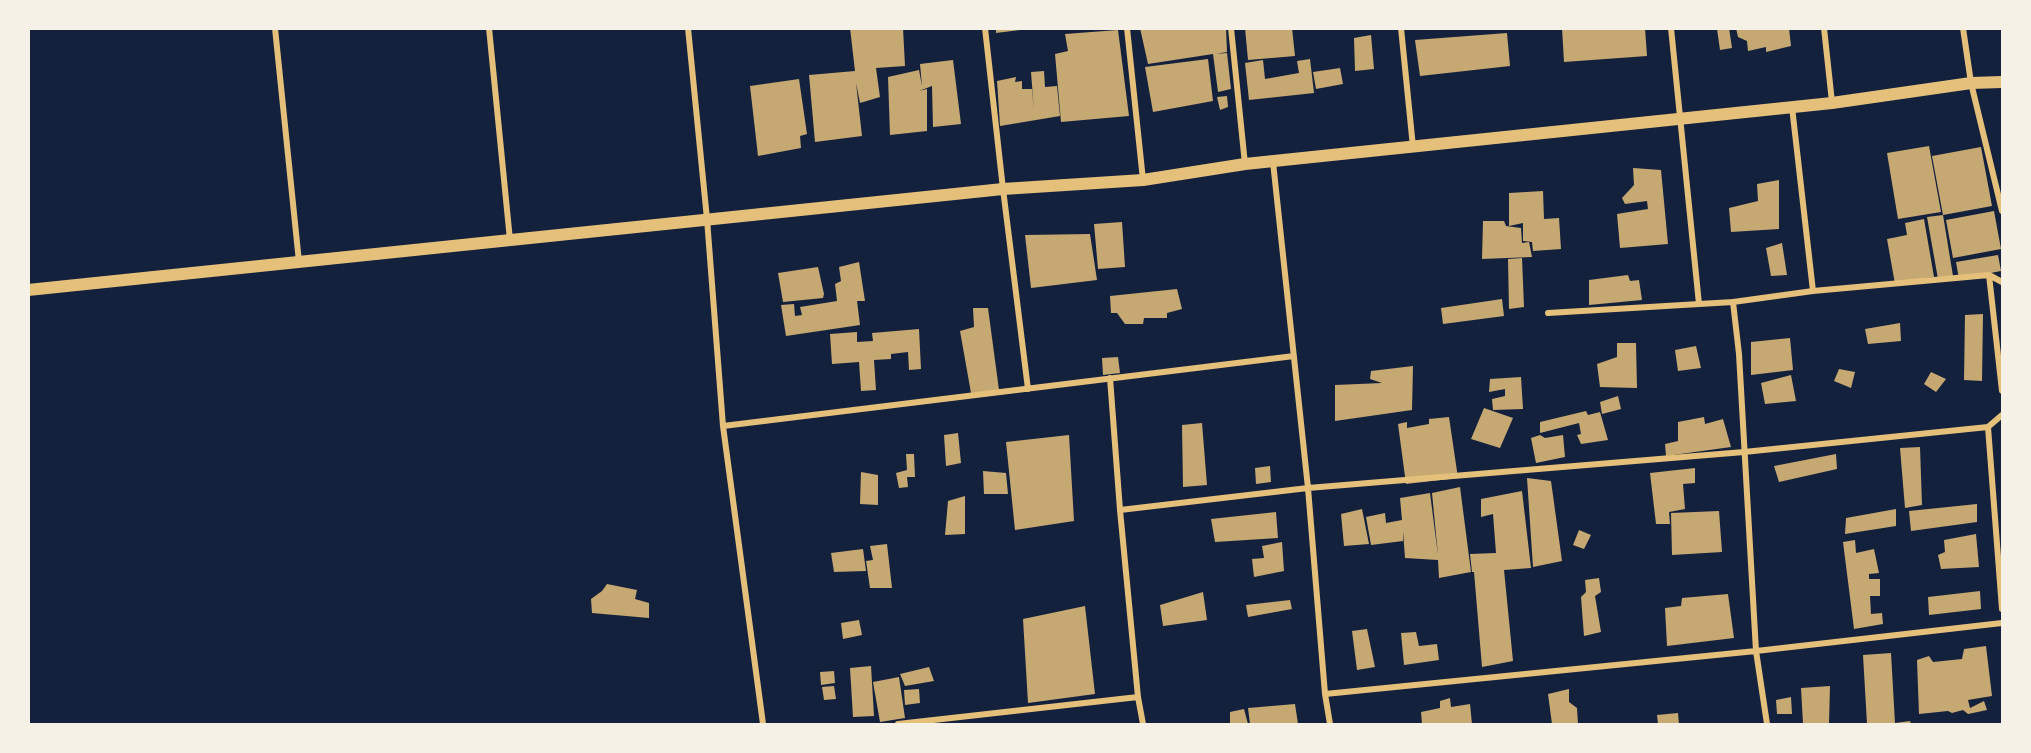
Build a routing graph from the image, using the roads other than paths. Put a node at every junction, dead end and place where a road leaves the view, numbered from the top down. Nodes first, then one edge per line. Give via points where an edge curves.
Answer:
1 (275, 28) edge
2 (489, 28) edge
3 (688, 28) edge
4 (985, 28) edge
5 (1128, 28) edge
6 (1231, 28) edge
7 (1401, 28) edge
8 (1671, 28) edge
9 (1824, 28) edge
10 (1963, 28) edge
11 (2002, 82) edge
12 (1971, 83) junction
13 (1832, 103) junction
14 (1792, 107) junction
15 (1680, 118) junction
16 (1413, 147) junction
17 (1273, 162) junction
18 (1245, 164) junction
19 (1143, 180) junction
20 (1003, 189) junction
21 (2002, 211) edge
22 (707, 219) junction
23 (510, 242) junction
24 (299, 262) junction
25 (1989, 275) junction
26 (2002, 282) edge
27 (28, 290) edge
28 (1813, 291) junction
29 (1733, 302) junction
30 (1699, 304) junction
31 (1548, 313) dead end
32 (1294, 356) junction
33 (1110, 378) junction
34 (1028, 389) junction
35 (2002, 391) edge
36 (2002, 415) edge
37 (723, 426) junction
38 (1988, 427) junction
39 (1744, 452) junction
40 (1308, 488) junction
41 (1120, 510) junction
42 (2002, 609) edge
43 (2002, 623) edge
44 (1756, 651) junction
45 (1325, 694) junction
46 (1138, 697) junction
47 (763, 724) edge
48 (898, 724) edge
49 (1143, 724) edge
50 (1330, 724) edge
51 (1767, 724) edge

1 - 24 street
2 - 23 street
3 - 22 street
4 - 20 street
5 - 19 street
6 - 18 street
7 - 16 street
8 - 15 street
9 - 13 street
10 - 12 street
11 - 12 main road
12 - 13 main road
12 - 21 street
13 - 14 main road
14 - 15 main road
14 - 28 street
15 - 16 main road
15 - 30 street
16 - 17 main road
17 - 18 main road
17 - 32 street
18 - 19 main road
19 - 20 main road
20 - 22 main road
20 - 34 street
22 - 23 main road
22 - 37 street
23 - 24 main road
24 - 27 main road
25 - 26 street
25 - 28 street
25 - 35 street
28 - 29 street
29 - 30 street
29 - 39 street
30 - 31 street
32 - 33 street
32 - 40 street
33 - 34 street
33 - 41 street
34 - 37 street
36 - 38 street
37 - 47 street
38 - 39 street
38 - 42 street
39 - 40 street
39 - 44 street
40 - 41 street
40 - 45 street
41 - 46 street
43 - 44 street
44 - 45 street
44 - 51 street
45 - 50 street
46 - 48 street
46 - 49 street

